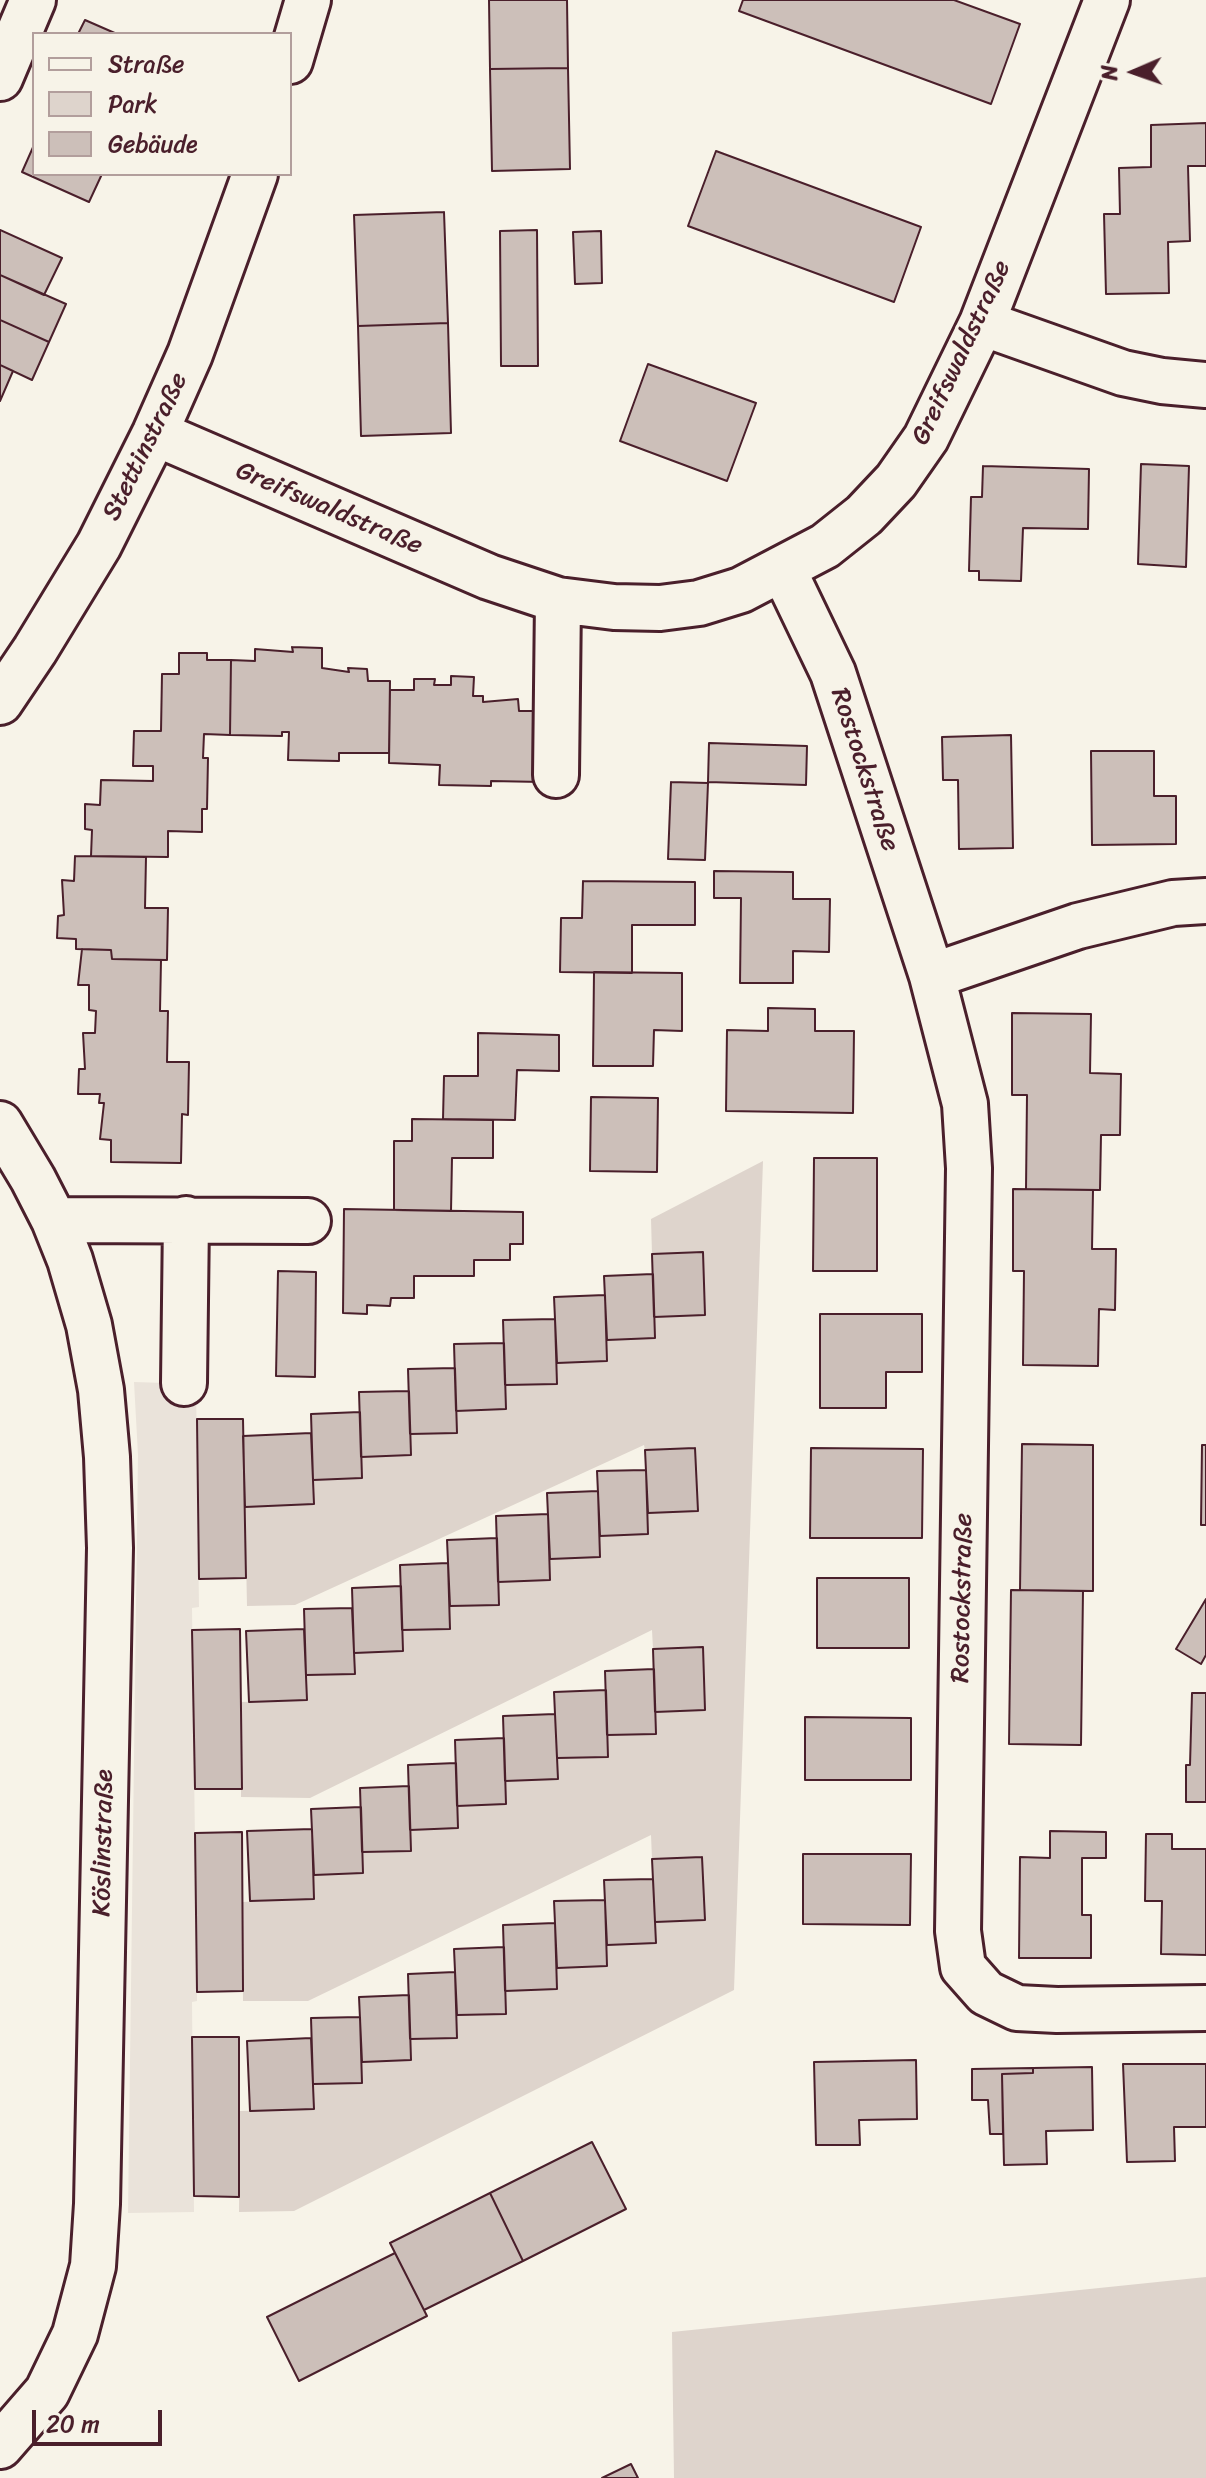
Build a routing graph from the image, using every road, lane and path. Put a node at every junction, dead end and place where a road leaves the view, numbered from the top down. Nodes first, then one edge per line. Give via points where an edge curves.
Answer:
1 (33, 0) edge
2 (308, 0) edge
3 (1107, 0) edge
4 (292, 54) edge
5 (0, 78) edge
6 (254, 176) edge
7 (982, 323) junction
8 (1206, 385) edge
9 (155, 433) junction
10 (783, 569) junction
11 (558, 600) junction
12 (0, 702) edge
13 (556, 775) dead end
14 (1206, 901) edge
15 (932, 976) junction
16 (0, 1124) edge
17 (186, 1219) junction
18 (54, 1220) junction
19 (308, 1221) dead end
20 (184, 1383) dead end
21 (1206, 2008) edge
22 (0, 2446) edge

1 - 5 street
2 - 4 street
3 - 7 street, Greifswaldstraße
6 - 9 street, Stettinstraße via 190,354
7 - 8 street via 1123,373
7 - 10 street, Greifswaldstraße via 926,438 896,481 835,538
9 - 11 street, Greifswaldstraße via 489,577
9 - 12 street, Stettinstraße via 99,545
10 - 11 street, Greifswaldstraße via 699,603 660,608
10 - 15 street, Rostockstraße via 833,673
11 - 13 street
14 - 15 street via 1173,903 1078,926
15 - 21 street, Rostockstraße via 965,1104 969,1168 958,1931 963,1967 986,1993 1017,2008
16 - 18 street, Köslinstraße
17 - 18 street
17 - 19 street
17 - 20 street
18 - 22 street, Köslinstraße via 89,1325 107,1457 110,1548 97,2204 93,2266 75,2334 47,2392

